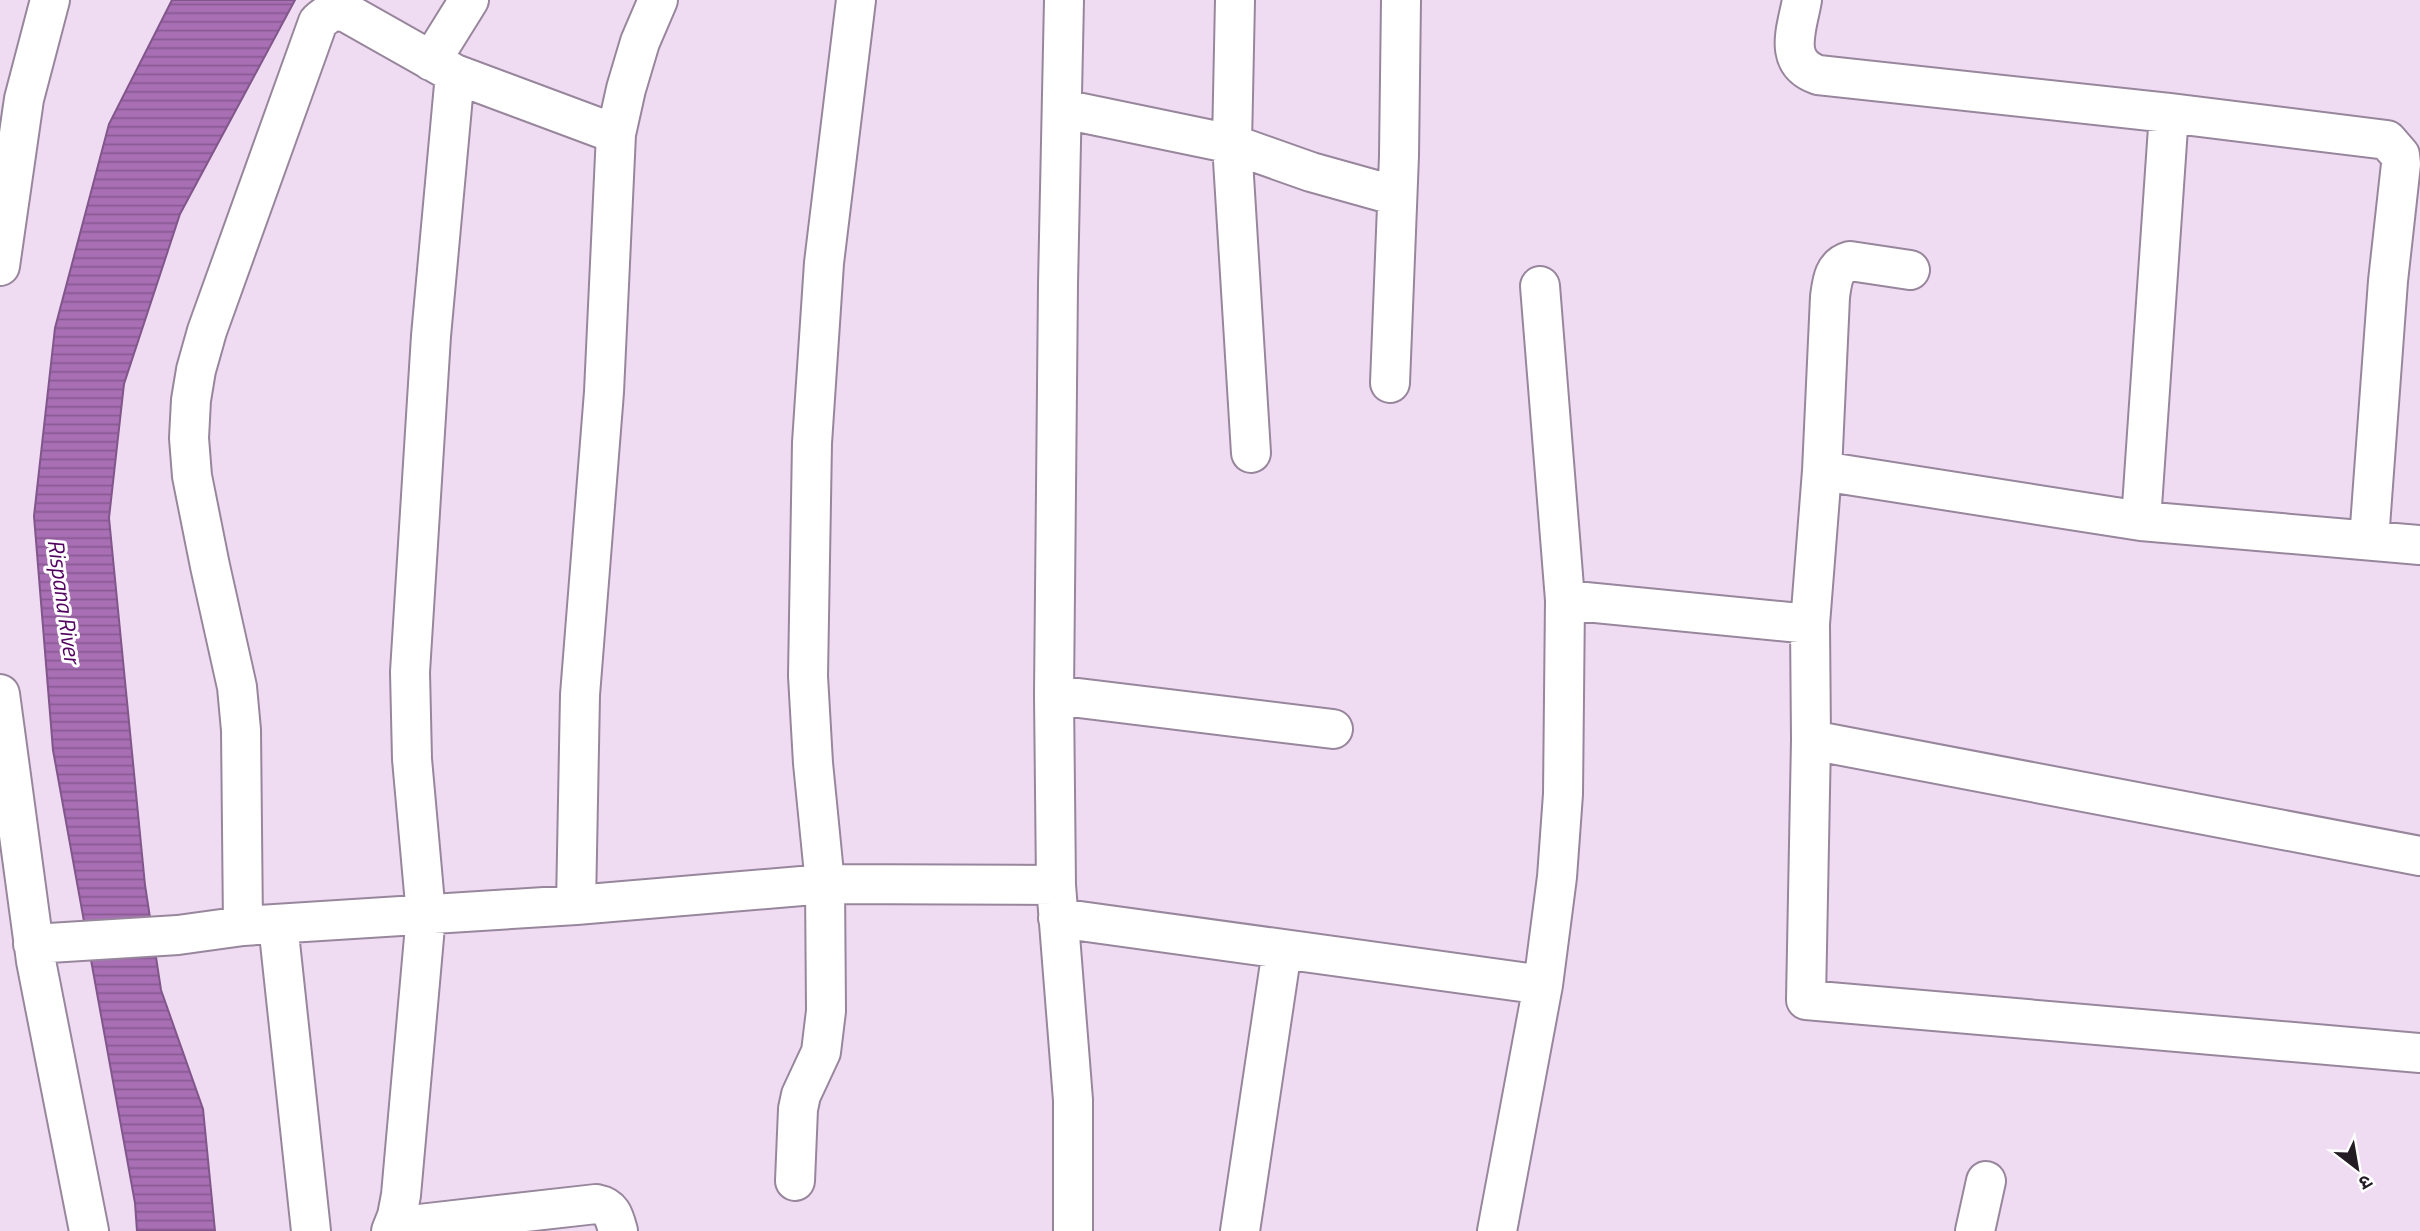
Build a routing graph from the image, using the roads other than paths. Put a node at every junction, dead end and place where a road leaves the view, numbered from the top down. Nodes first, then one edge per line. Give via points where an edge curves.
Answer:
1 (50, 0) edge
2 (469, 0) edge
3 (658, 0) edge
4 (856, 0) edge
5 (1064, 0) edge
6 (1234, 0) edge
7 (1401, 0) edge
8 (1802, 0) edge
9 (443, 67) junction
10 (12, 99) edge
11 (1063, 108) junction
12 (2169, 113) junction
13 (617, 134) junction
14 (1231, 144) junction
15 (1397, 196) junction
16 (0, 266) edge
17 (1910, 270) dead end
18 (1540, 286) dead end
19 (1390, 383) dead end
20 (1251, 453) dead end
21 (1822, 471) junction
22 (2141, 521) junction
23 (2369, 540) junction
24 (2420, 545) edge
25 (1565, 600) junction
26 (1810, 624) junction
27 (0, 694) edge
28 (1054, 695) junction
29 (1332, 729) dead end
30 (1811, 740) junction
31 (4, 762) edge
32 (2420, 856) edge
33 (825, 884) junction
34 (1057, 902) junction
35 (576, 905) junction
36 (426, 915) junction
37 (260, 925) junction
38 (50, 943) junction
39 (1282, 950) junction
40 (1543, 985) junction
41 (2420, 1053) edge
42 (795, 1181) dead end
43 (1986, 1181) dead end
44 (392, 1229) edge
45 (89, 1231) edge
46 (312, 1231) edge
47 (618, 1231) edge
48 (1073, 1231) edge
49 (1240, 1231) edge
50 (1497, 1231) edge
51 (1975, 1231) edge

1 - 10 street
2 - 9 street
3 - 13 street via 640,42
4 - 33 street via 824,263 812,443 808,676
5 - 11 street
6 - 14 street
7 - 15 street
8 - 12 street via 1796,58 1818,75
9 - 13 street
9 - 36 street via 410,672 412,759
9 - 37 street via 347,13 335,11 318,22 196,370 189,438 192,476 237,687
10 - 16 street
11 - 14 street
11 - 28 street
12 - 22 street
12 - 23 street via 2375,137 2387,140 2400,155
13 - 35 street via 604,392 580,695
14 - 15 street
14 - 20 street
15 - 19 street
17 - 21 street via 1850,261 1833,275
18 - 25 street
21 - 22 street
21 - 26 street
22 - 23 street
23 - 24 street
25 - 26 street
25 - 40 street via 1563,793
26 - 30 street
27 - 31 street
28 - 29 street
28 - 34 street
30 - 32 street
30 - 41 street via 1806,1000
31 - 38 street
33 - 34 street
33 - 35 street
33 - 42 street via 825,1025 821,1052 798,1109
34 - 39 street
34 - 48 street via 1073,1100
35 - 36 street
36 - 37 street
36 - 44 street via 402,1183
37 - 38 street
37 - 46 street
38 - 45 street
39 - 40 street
39 - 49 street
40 - 50 street
43 - 51 street
44 - 47 street via 596,1204 609,1209

